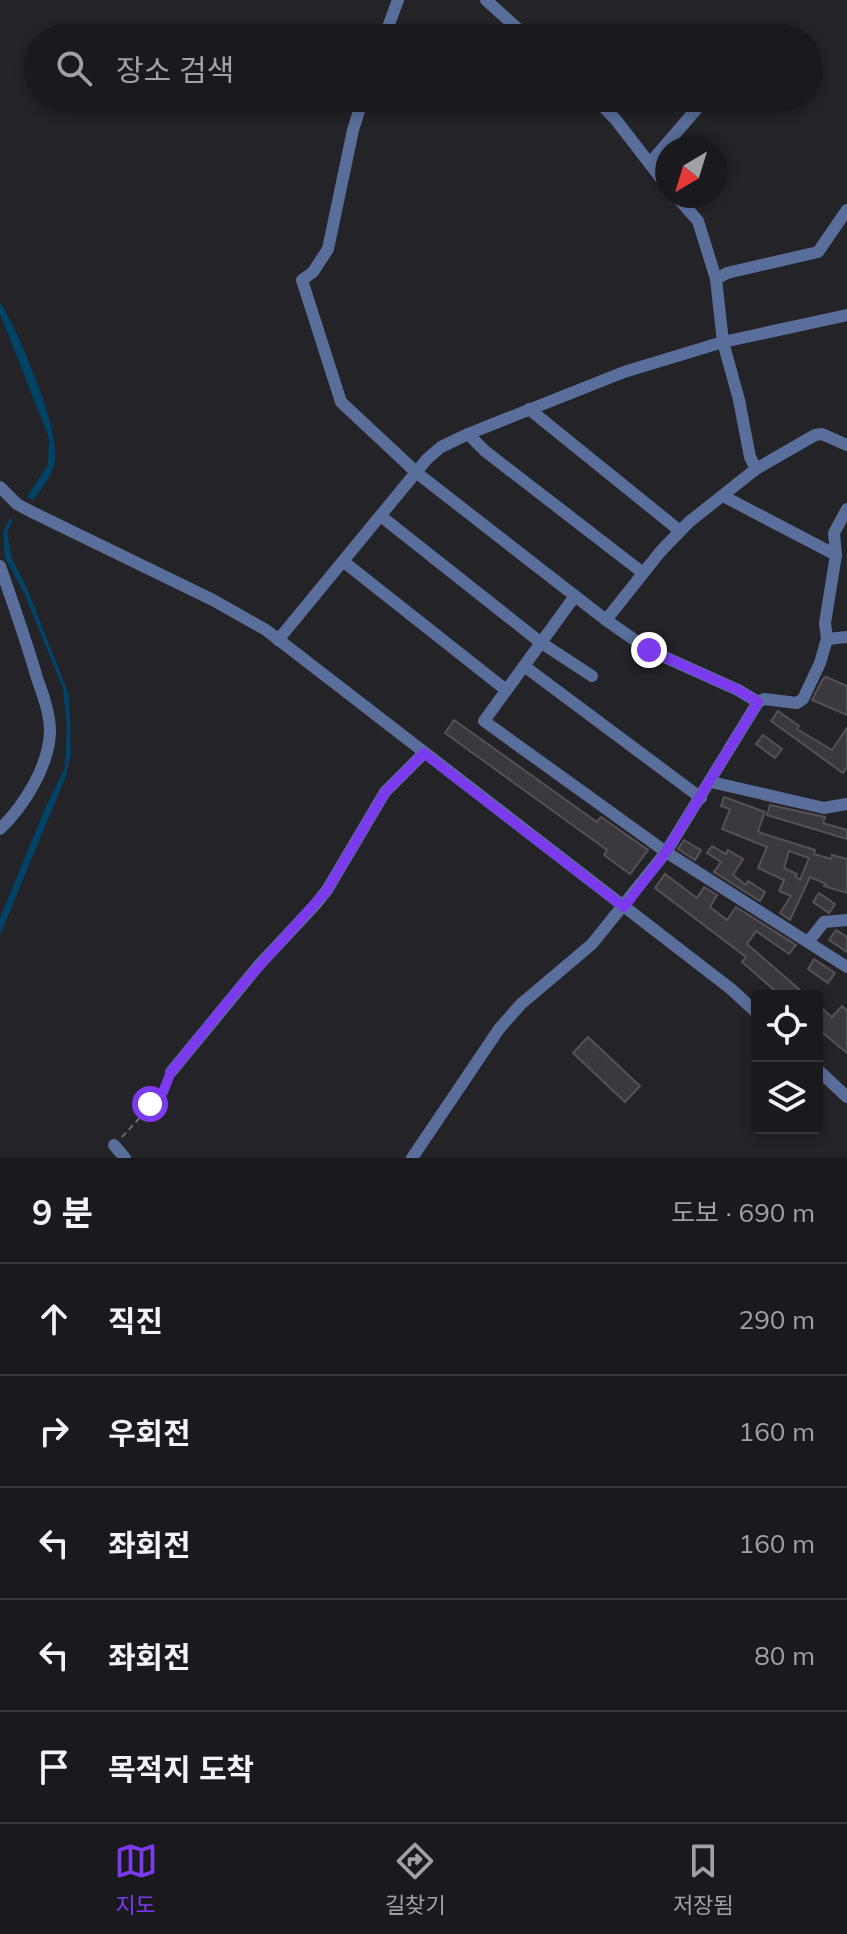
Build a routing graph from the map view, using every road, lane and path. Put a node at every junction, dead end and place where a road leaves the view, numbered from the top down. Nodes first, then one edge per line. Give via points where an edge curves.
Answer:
1 (398, 0) edge
2 (486, 0) edge
3 (389, 24) edge
4 (513, 24) edge
5 (359, 112) edge
6 (607, 112) edge
7 (694, 112) edge
8 (650, 163) junction
9 (655, 170) edge
10 (687, 208) edge
11 (847, 210) edge
12 (716, 279) junction
13 (847, 315) edge
14 (723, 342) junction
15 (529, 409) junction
16 (468, 434) junction
17 (847, 445) edge
18 (756, 469) junction
19 (417, 473) junction
20 (1, 490) edge
21 (723, 496) junction
22 (847, 509) edge
23 (382, 517) junction
24 (680, 531) junction
25 (836, 555) junction
26 (344, 562) junction
27 (0, 566) edge
28 (643, 573) junction
29 (575, 596) junction
30 (606, 620) junction
31 (847, 637) edge
32 (827, 639) junction
33 (278, 640) junction
34 (540, 642) junction
35 (524, 666) junction
36 (592, 676) dead end
37 (506, 690) junction
38 (758, 702) junction
39 (424, 753) junction
40 (711, 782) junction
41 (701, 798) junction
42 (847, 804) edge
43 (0, 829) edge
44 (666, 852) junction
45 (624, 907) junction
46 (847, 920) edge
47 (808, 942) junction
48 (847, 967) edge
49 (751, 1007) edge
50 (171, 1072) joint
51 (823, 1075) edge
52 (847, 1097) edge
53 (114, 1145) joint
54 (125, 1158) edge
55 (412, 1158) edge

1 - 3 street
2 - 4 street
5 - 19 street via 328,249 302,284 341,402
6 - 8 street
7 - 8 street
8 - 9 street
10 - 12 street via 698,221
11 - 12 street via 818,252
12 - 14 street
13 - 14 street
14 - 15 street
14 - 18 street
15 - 16 street
15 - 24 street
16 - 19 street via 441,447
16 - 28 street
17 - 18 street via 815,435
18 - 21 street
19 - 23 street
19 - 29 street
20 - 33 street via 30,511 232,609
21 - 24 street
21 - 25 street
22 - 25 street via 834,533
23 - 26 street
23 - 34 street
24 - 28 street
25 - 32 street
26 - 33 street
26 - 37 street
27 - 43 street via 50,732 37,775
28 - 30 street
29 - 30 street
29 - 34 street
30 - 38 street via 649,650
31 - 32 street
32 - 38 street via 803,699
33 - 39 street
34 - 35 street
34 - 36 street
35 - 37 street
35 - 41 street
37 - 44 street via 484,721
38 - 40 street
39 - 45 street
39 - 50 street via 385,792 327,890
40 - 41 street
40 - 42 street via 824,808
41 - 44 street
44 - 45 street
44 - 47 street
45 - 49 street
45 - 55 street via 592,944 499,1029
46 - 47 street via 824,922
47 - 48 street
50 - 53 path via 158,1098
51 - 52 street
53 - 54 street

